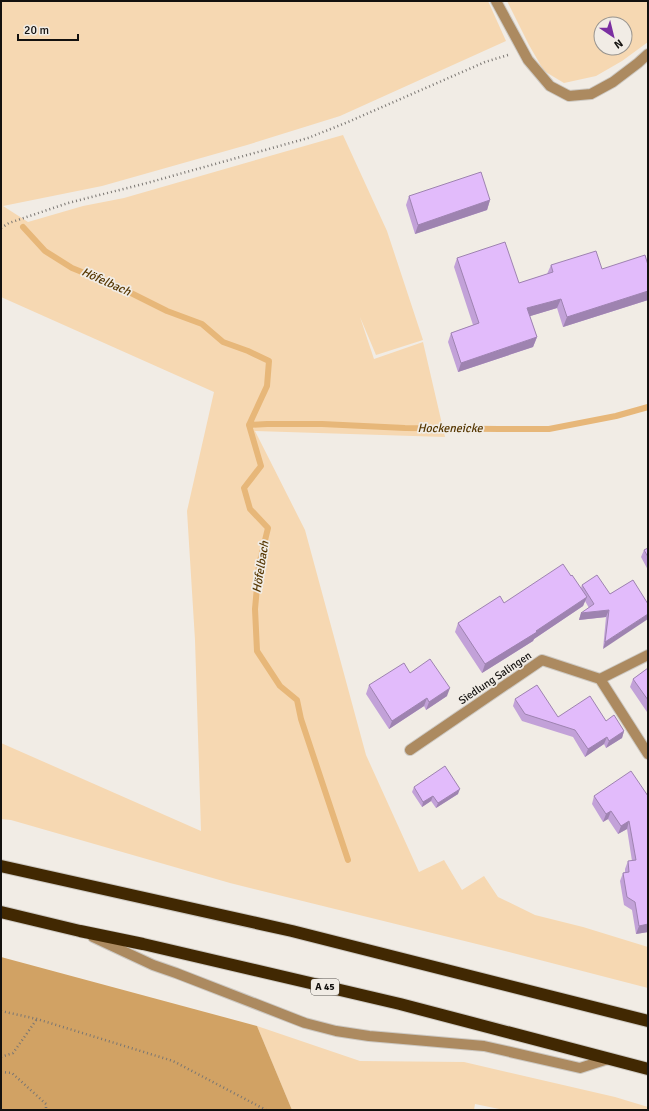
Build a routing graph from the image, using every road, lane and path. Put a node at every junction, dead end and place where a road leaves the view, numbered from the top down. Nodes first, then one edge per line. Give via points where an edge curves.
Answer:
1 (496, 1) edge
2 (522, 50) junction
3 (648, 54) edge
4 (1, 228) edge
5 (648, 655) edge
6 (600, 679) junction
7 (410, 750) dead end
8 (648, 754) edge
9 (1, 866) edge
10 (1, 912) edge
11 (80, 930) junction
12 (1, 1011) edge
13 (37, 1019) junction
14 (648, 1021) edge
15 (1, 1057) edge
16 (608, 1059) junction
17 (648, 1069) edge
18 (1, 1072) edge
19 (46, 1110) edge
20 (266, 1110) edge

1 - 2 street
2 - 3 street via 550,86 569,96 590,94 612,82
2 - 4 path via 486,62 308,138 68,203
5 - 6 street
6 - 7 street, Siedlung Salingen via 542,660
6 - 8 street
9 - 14 highway via 292,931
10 - 11 highway, A 45
11 - 16 highway, A 45 via 400,1004
11 - 16 street via 152,965 305,1023 336,1031 484,1046 580,1068
12 - 13 path
13 - 15 path via 13,1053
13 - 20 path via 173,1060
16 - 17 highway, A 45
18 - 19 path via 12,1073 46,1104

